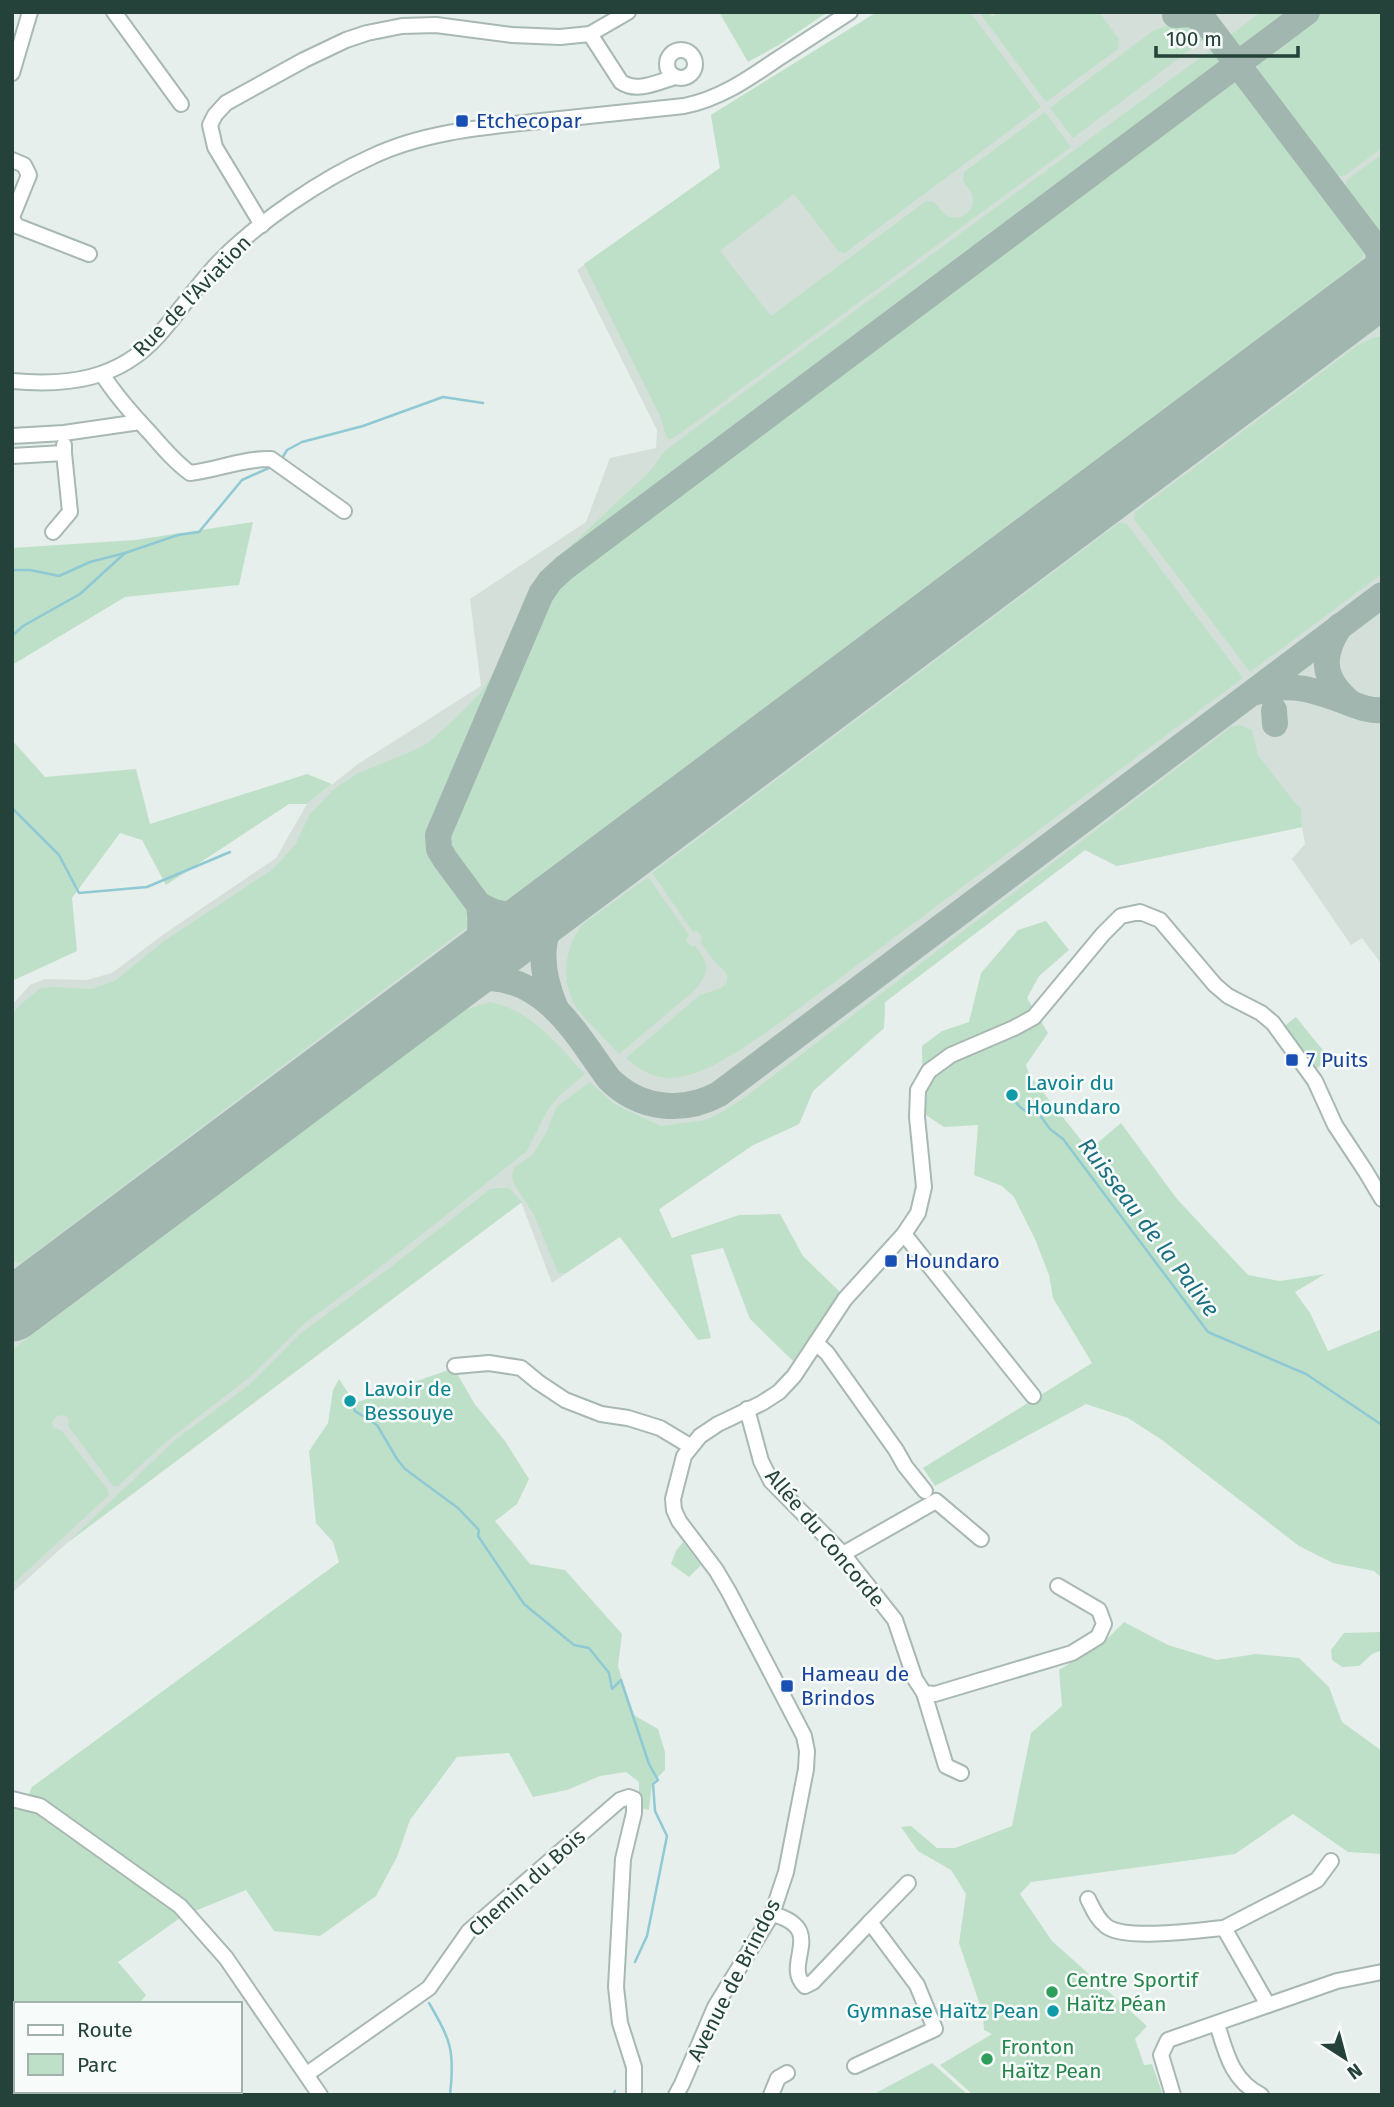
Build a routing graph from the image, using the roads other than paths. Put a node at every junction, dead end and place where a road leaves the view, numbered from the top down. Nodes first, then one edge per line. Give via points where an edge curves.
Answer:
1 (30, 12) edge
2 (114, 12) edge
3 (628, 12) edge
4 (850, 12) edge
5 (590, 34) junction
6 (12, 73) edge
7 (675, 77) dead end
8 (181, 104) dead end
9 (12, 160) edge
10 (12, 218) edge
11 (262, 225) junction
12 (89, 254) dead end
13 (102, 374) junction
14 (12, 381) edge
15 (140, 422) junction
16 (64, 433) junction
17 (12, 436) edge
18 (64, 453) junction
19 (12, 456) edge
20 (344, 511) dead end
21 (53, 532) dead end
22 (1382, 1199) edge
23 (904, 1234) junction
24 (817, 1343) junction
25 (455, 1366) dead end
26 (1033, 1396) dead end
27 (747, 1409) junction
28 (690, 1446) junction
29 (925, 1491) dead end
30 (981, 1539) dead end
31 (843, 1554) junction
32 (1058, 1586) dead end
33 (924, 1693) junction
34 (961, 1773) dead end
35 (12, 1799) edge
36 (1331, 1861) dead end
37 (908, 1883) dead end
38 (1088, 1899) dead end
39 (772, 1914) junction
40 (870, 1923) junction
41 (1224, 1928) junction
42 (1382, 1972) edge
43 (1268, 2005) junction
44 (1217, 2024) junction
45 (855, 2066) dead end
46 (787, 2073) dead end
47 (307, 2074) junction
48 (320, 2095) edge
49 (634, 2095) edge
50 (676, 2095) edge
51 (771, 2095) edge
52 (1173, 2095) edge
53 (1261, 2095) edge

1 - 6 street
2 - 8 street
3 - 5 street, Rue de l'Aviation
4 - 11 street via 701,103 484,127 391,148 329,179
5 - 7 street via 627,86 636,88
5 - 11 street, Rue de l'Aviation via 512,35 436,25 402,26 346,40 226,103 210,125 211,136
9 - 10 street via 24,165 29,175
10 - 12 street via 17,226
11 - 13 street, Rue de l'Aviation via 223,258 140,354
13 - 14 street, Rue de l'Aviation via 60,383
13 - 15 street
15 - 16 street
15 - 20 street via 190,473 271,459
16 - 17 street
16 - 18 street
18 - 19 street
18 - 21 street via 70,512
22 - 23 street via 1335,1125 1315,1081 1273,1023 1228,996 1160,920 1140,912 1121,916 1034,1017 951,1055 929,1072 918,1090 924,1187 918,1213
23 - 24 street via 845,1299
23 - 26 street
24 - 27 street via 779,1392
24 - 29 street
25 - 28 street via 489,1363 521,1368 565,1400 660,1428
27 - 28 street
27 - 31 street, Allée du Concorde via 771,1481
28 - 39 street, Avenue de Brindos via 682,1462 674,1510 729,1592 804,1736 807,1751 786,1872
30 - 31 street via 936,1501
31 - 33 street, Allée du Concorde via 895,1620
32 - 33 street via 1099,1610 1104,1624 1098,1637 1072,1653 935,1694
33 - 34 street, Allée du Concorde via 946,1766
35 - 47 street via 40,1806 180,1906 226,1958
36 - 41 street via 1317,1880
37 - 40 street
38 - 41 street via 1096,1916 1118,1933
39 - 40 street via 797,1926 801,1936 798,1975 805,1986
39 - 50 street, Avenue de Brindos via 715,2007
40 - 45 street via 917,1985 936,2029
41 - 43 street
42 - 43 street via 1337,1981
43 - 44 street
44 - 52 street via 1168,2040 1163,2048
44 - 53 street via 1230,2064 1240,2080
46 - 51 street via 778,2078
47 - 48 street
47 - 49 street, Chemin du Bois via 429,1987 469,1931 629,1797 634,1799 634,1813 624,1859 615,1987 620,2023 635,2067

